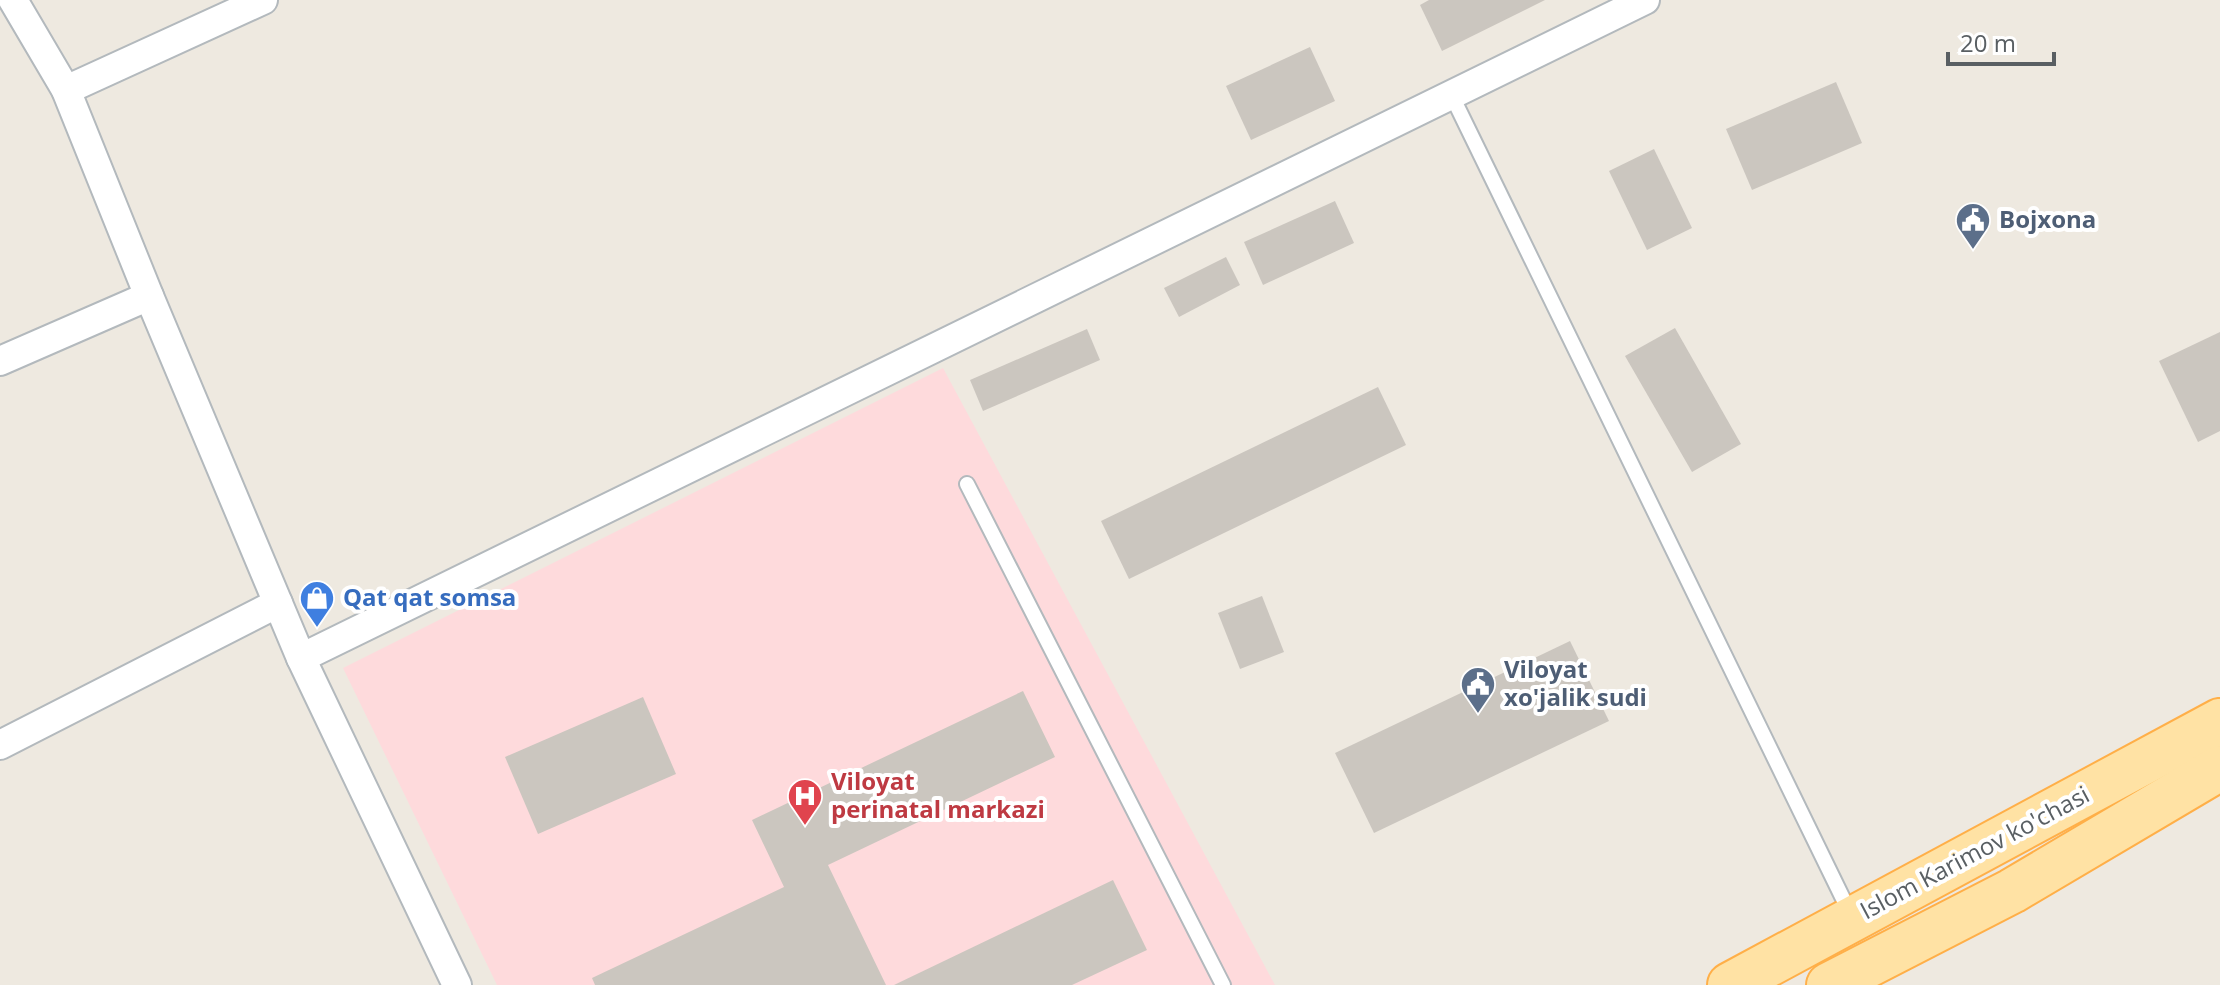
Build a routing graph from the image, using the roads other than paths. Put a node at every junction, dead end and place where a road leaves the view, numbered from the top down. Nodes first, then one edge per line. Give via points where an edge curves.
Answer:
1 (13, 0) edge
2 (263, 0) edge
3 (1645, 0) edge
4 (66, 90) junction
5 (1452, 96) junction
6 (149, 296) junction
7 (0, 361) edge
8 (967, 484) dead end
9 (278, 603) junction
10 (301, 658) junction
11 (2220, 721) edge
12 (0, 745) edge
13 (2220, 768) edge
14 (1853, 919) junction
15 (457, 985) edge
16 (1223, 985) edge
17 (1730, 985) edge
18 (1829, 985) edge

1 - 4 street
2 - 4 street
3 - 5 street
4 - 6 street
5 - 10 street
5 - 14 lane
6 - 7 street
6 - 9 street
8 - 16 lane
9 - 10 street
9 - 12 street
10 - 15 street
11 - 14 main road, Islom Karimov ko'chasi
13 - 18 main road, Islom Karimov ko'chasi via 2012,891
14 - 17 main road, Islom Karimov ko'chasi

